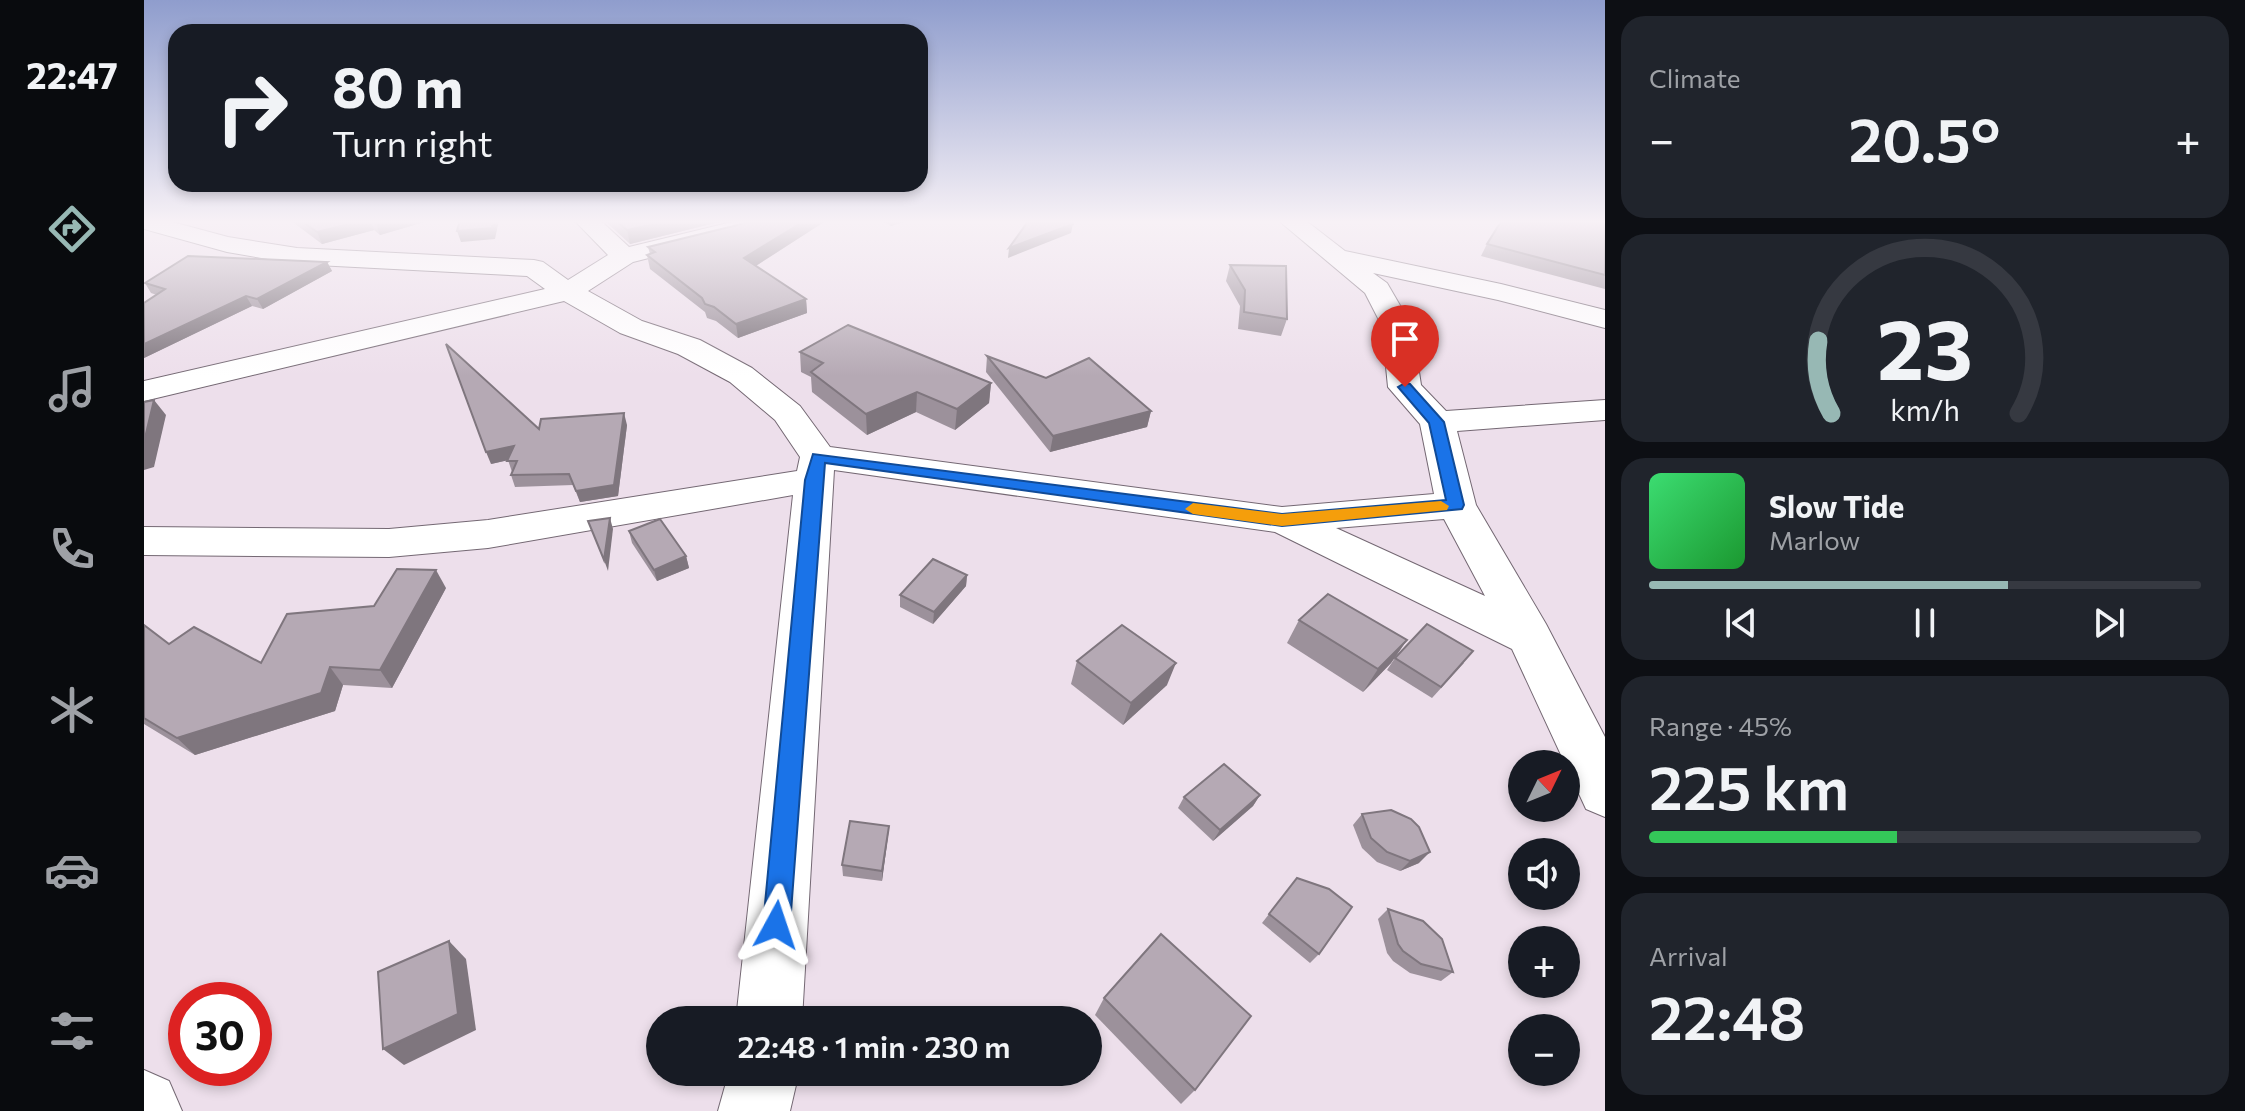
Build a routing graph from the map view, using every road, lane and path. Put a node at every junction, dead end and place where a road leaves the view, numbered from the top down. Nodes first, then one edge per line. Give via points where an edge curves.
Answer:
1 (539, 272) edge
2 (599, 272) edge
3 (1356, 272) edge
4 (1407, 272) edge
5 (568, 292) junction
6 (1605, 319) edge
7 (144, 391) edge
8 (1605, 410) edge
9 (1437, 422) junction
10 (816, 469) junction
11 (1456, 505) junction
12 (1282, 520) junction
13 (144, 541) edge
14 (1530, 637) junction
15 (1605, 792) edge
16 (770, 1006) edge
17 (760, 1086) edge
18 (754, 1111) edge

1 - 5 street
2 - 5 street
3 - 9 street via 1377,289 1397,326 1405,387
4 - 6 street
5 - 7 street
5 - 10 street via 631,327 689,347 741,375 788,413
8 - 9 street
9 - 11 street
10 - 12 street
10 - 13 street via 488,534 389,543
10 - 16 street
11 - 12 street
11 - 14 street
12 - 14 street
14 - 15 street
17 - 18 street

